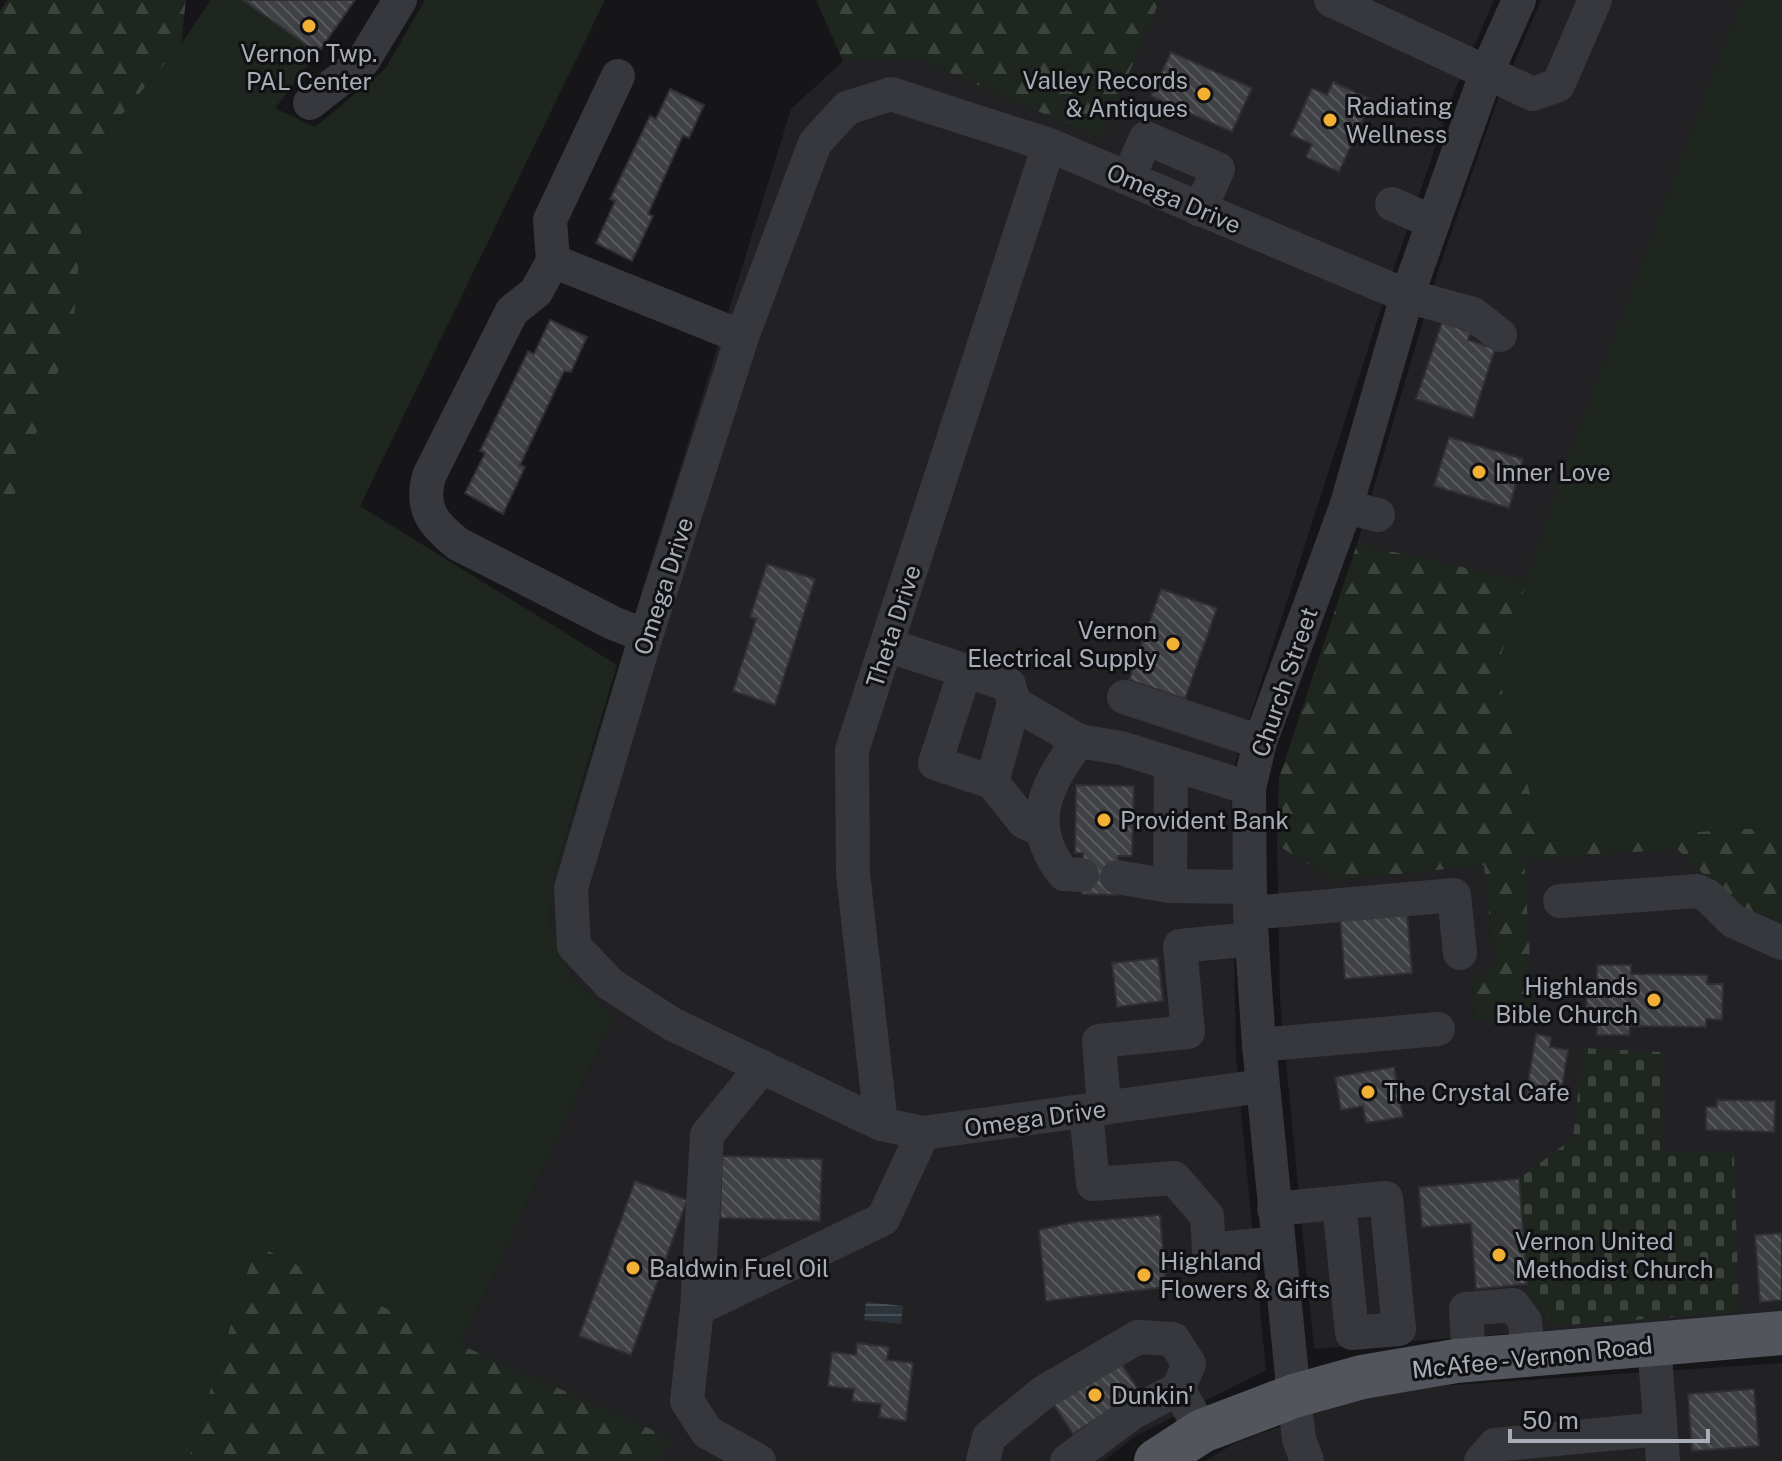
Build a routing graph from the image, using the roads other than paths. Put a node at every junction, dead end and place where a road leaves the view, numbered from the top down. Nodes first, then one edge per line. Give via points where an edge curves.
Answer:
1 (400, 0) edge
2 (1331, 0) edge
3 (1519, 0) edge
4 (1595, 0) edge
5 (1486, 74) junction
6 (618, 76) dead end
7 (310, 103) dead end
8 (1049, 145) junction
9 (1392, 204) dead end
10 (1432, 222) junction
11 (553, 261) junction
12 (1407, 296) junction
13 (1500, 335) dead end
14 (742, 337) junction
15 (646, 636) junction
16 (887, 645) junction
17 (965, 671) junction
18 (1124, 697) dead end
19 (1014, 703) junction
20 (1079, 741) junction
21 (1260, 742) junction
22 (1171, 764) junction
23 (992, 782) junction
24 (1249, 788) junction
25 (1040, 829) junction
26 (1082, 875) dead end
27 (1117, 877) dead end
28 (1170, 886) junction
29 (1560, 901) dead end
30 (1250, 913) junction
31 (1782, 943) edge
32 (1460, 953) dead end
33 (1438, 1029) dead end
34 (1259, 1045) junction
35 (762, 1067) junction
36 (1262, 1086) junction
37 (1095, 1110) junction
38 (881, 1124) junction
39 (923, 1133) junction
40 (1339, 1203) dead end
41 (1274, 1209) junction
42 (1277, 1243) junction
43 (697, 1309) junction
44 (1782, 1333) edge
45 (1654, 1344) junction
46 (1178, 1389) junction
47 (1294, 1396) junction
48 (1202, 1431) junction
49 (1662, 1445) edge
50 (759, 1461) edge
51 (983, 1461) edge
52 (1067, 1461) edge
53 (1157, 1461) edge
54 (1307, 1461) edge
55 (1481, 1461) edge

1 - 7 street via 363,61
2 - 5 street
3 - 5 street, Church Street
4 - 5 street via 1558,85 1533,94
5 - 10 street, Church Street
6 - 11 street via 550,220
8 - 12 street, Omega Drive
8 - 14 street, Omega Drive via 891,94 847,108 815,143
8 - 16 street, Theta Drive
9 - 10 street
10 - 12 street, Church Street
11 - 14 street
11 - 15 street via 536,292 512,311 429,476 424,496 436,527 458,544
12 - 13 street, Omega Drive via 1473,314
12 - 21 street, Church Street via 1362,511
14 - 15 street, Omega Drive
15 - 35 street, Omega Drive via 571,888 574,946 610,984 672,1024
16 - 17 street
16 - 38 street, Theta Drive via 852,750 850,810
17 - 19 street via 1009,685
17 - 23 street via 935,763
18 - 21 street
19 - 20 street
19 - 23 street
20 - 22 street
20 - 25 street via 1055,771
21 - 24 street, Church Street
22 - 24 street
22 - 28 street
23 - 25 street via 1024,822
24 - 30 street, Church Street
25 - 26 street via 1049,856 1064,874
27 - 28 street
28 - 30 street
29 - 31 street via 1697,891 1733,921
30 - 32 street via 1454,895
30 - 34 street, Church Street
30 - 37 street via 1180,946 1188,1032 1099,1041
33 - 34 street
34 - 36 street, Church Street
35 - 38 street, Omega Drive
35 - 43 street via 707,1135
36 - 37 street, Omega Drive
36 - 41 street, Church Street
37 - 39 street, Omega Drive
37 - 42 street via 1093,1184 1174,1178 1207,1216 1209,1250
38 - 39 street, Omega Drive
39 - 43 street via 883,1219
40 - 41 street
41 - 42 street, Church Street
42 - 47 street, Church Street
43 - 50 street via 687,1401 707,1432
44 - 45 main road, McAfee - Vernon Road
45 - 47 main road, McAfee - Vernon Road via 1469,1360 1362,1377
45 - 49 street
46 - 48 street
46 - 51 street via 1189,1364 1173,1339 1138,1337 1044,1392 989,1437
46 - 52 street via 1132,1413
47 - 48 main road, McAfee - Vernon Road
47 - 54 street, Church Street
48 - 53 main road, McAfee - Vernon Road
49 - 55 street via 1495,1445

